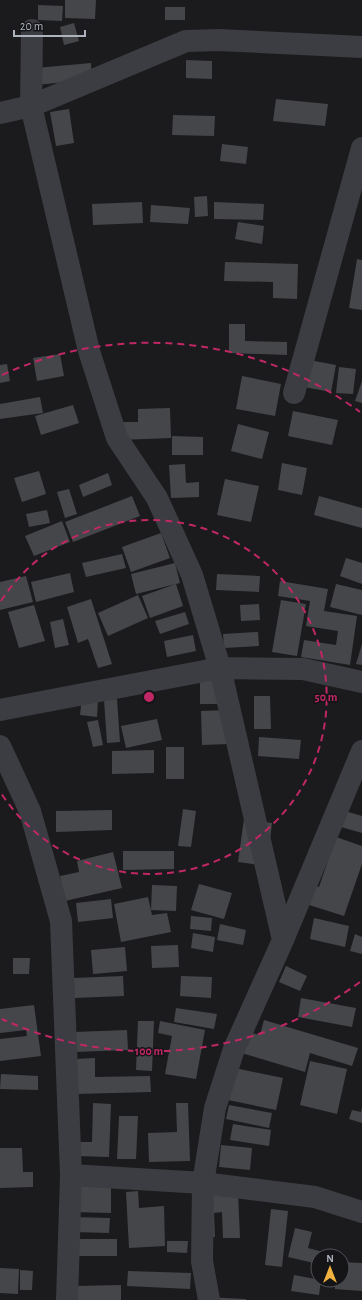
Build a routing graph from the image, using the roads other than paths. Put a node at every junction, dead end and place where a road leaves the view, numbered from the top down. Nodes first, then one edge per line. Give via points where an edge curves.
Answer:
1 (32, 30) dead end
2 (362, 47) edge
3 (31, 106) junction
4 (0, 113) edge
5 (362, 148) edge
6 (294, 393) dead end
7 (220, 668) junction
8 (362, 682) edge
9 (0, 710) edge
10 (0, 746) edge
11 (362, 751) edge
12 (283, 940) junction
13 (71, 1175) junction
14 (203, 1183) junction
15 (362, 1212) edge
16 (67, 1300) edge
17 (209, 1300) edge

1 - 3 street
2 - 3 street via 219,40 186,41
3 - 4 street
3 - 7 street via 90,351 117,438 157,498 192,575
5 - 6 street
7 - 8 street via 303,669
7 - 9 street
7 - 12 street
10 - 13 street via 30,811 61,921
11 - 12 street
12 - 14 street via 234,1049 215,1108
13 - 14 street
13 - 16 street
14 - 15 street via 315,1197
14 - 17 street via 202,1261

